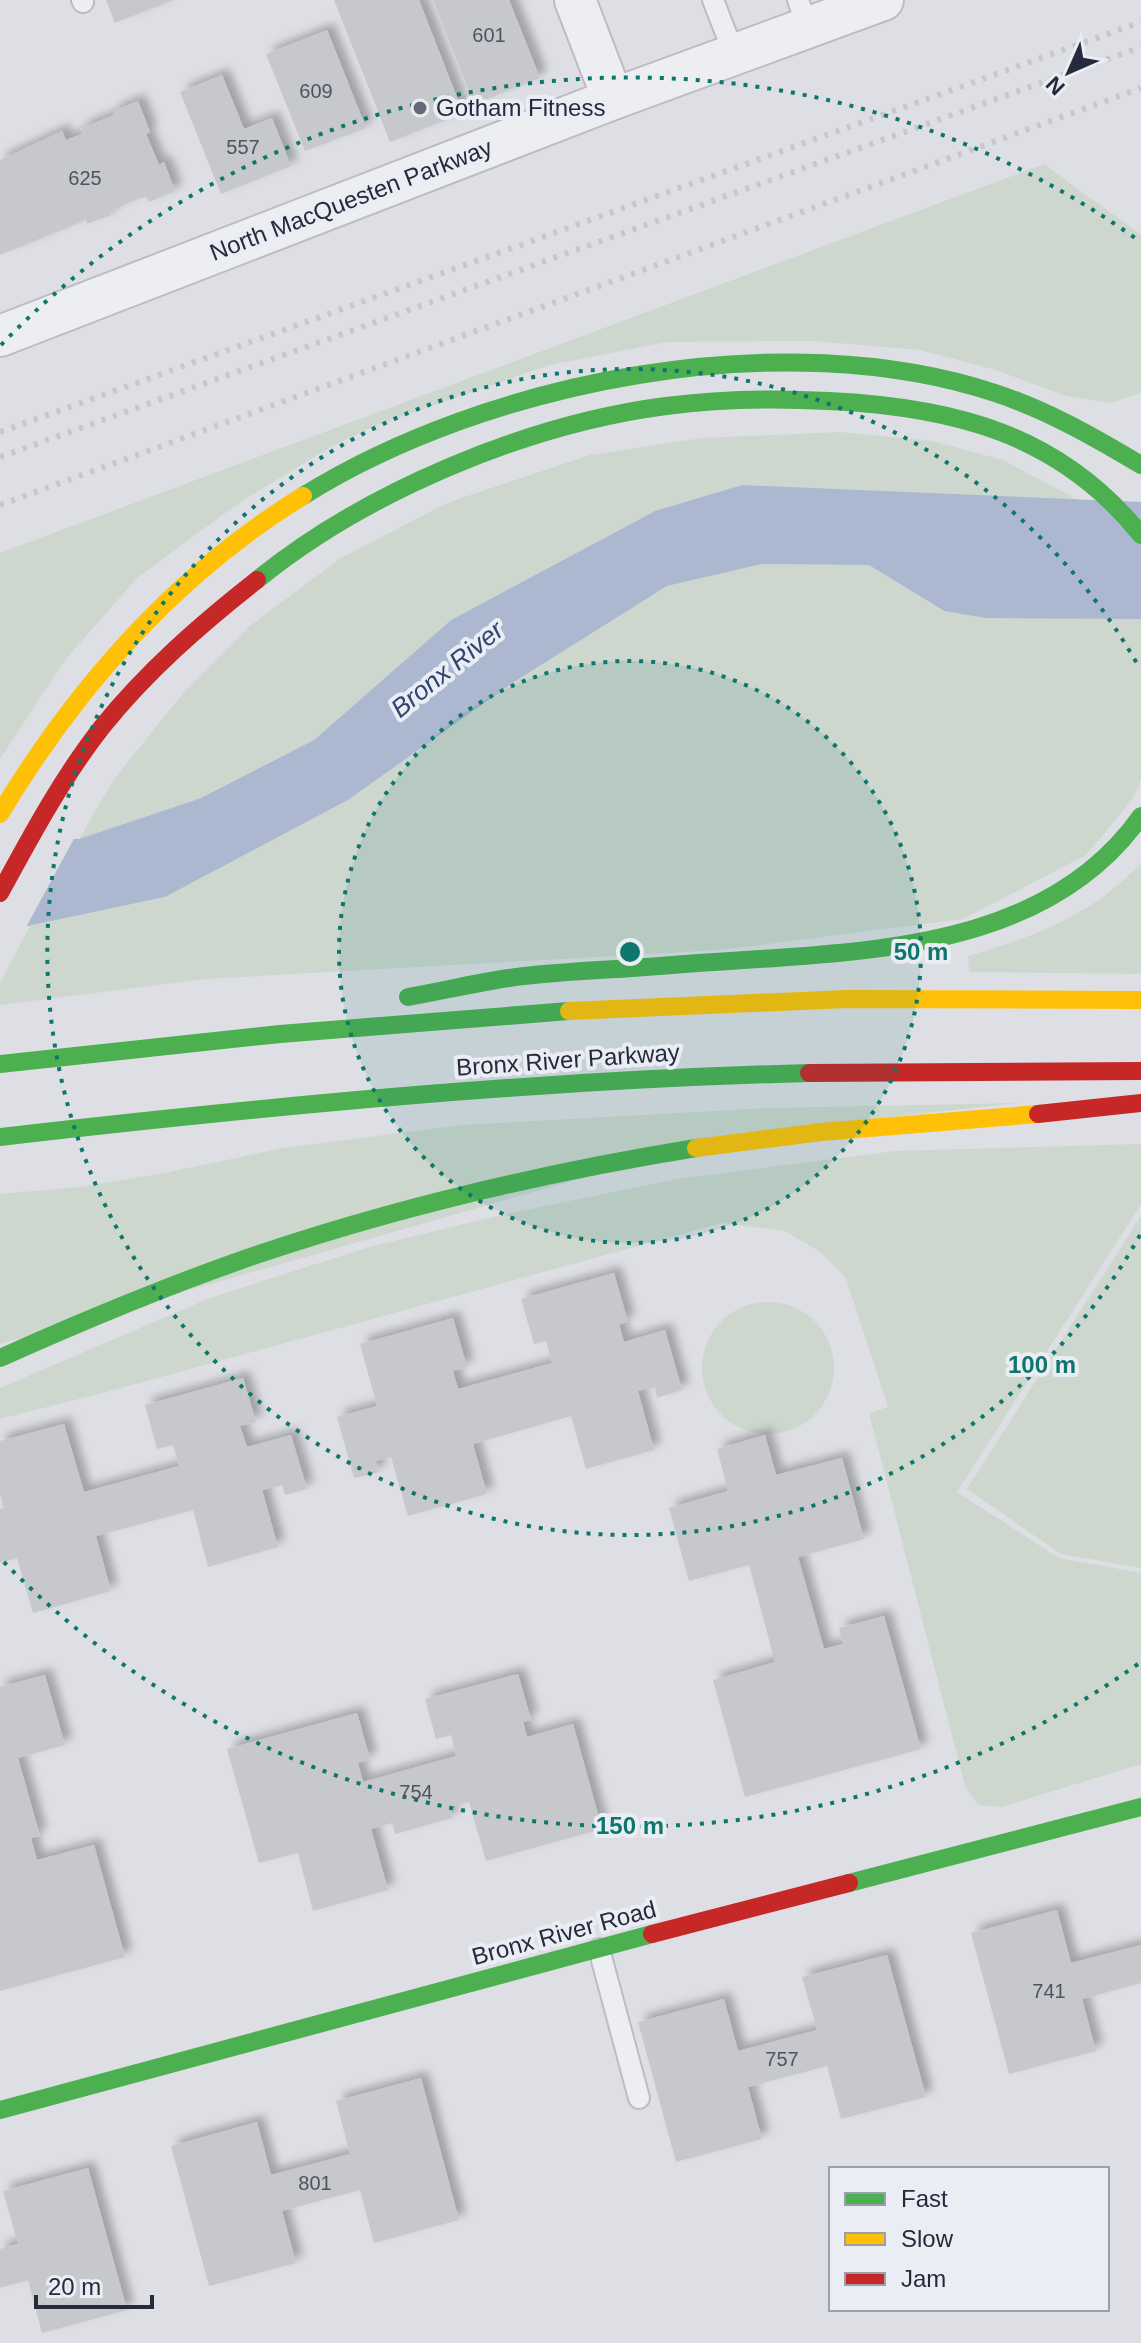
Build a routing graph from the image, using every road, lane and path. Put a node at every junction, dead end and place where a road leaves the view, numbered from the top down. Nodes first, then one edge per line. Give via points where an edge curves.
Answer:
1 (575, 0) edge
2 (713, 0) edge
3 (883, 0) edge
4 (803, 14) edge
5 (734, 54) junction
6 (613, 99) junction
7 (0, 336) edge
8 (1137, 456) edge
9 (1141, 535) edge
10 (0, 814) edge
11 (1141, 816) edge
12 (0, 893) edge
13 (1141, 1000) edge
14 (387, 1001) dead end
15 (326, 1012) dead end
16 (113, 1051) junction
17 (0, 1064) edge
18 (1141, 1071) edge
19 (1141, 1103) edge
20 (0, 1137) edge
21 (0, 1358) edge
22 (1141, 1807) edge
23 (599, 1949) junction
24 (639, 2098) dead end
25 (0, 2110) edge

1 - 6 street
2 - 5 lane
3 - 4 street, North MacQuesten Parkway
4 - 5 street, North MacQuesten Parkway
5 - 6 street, North MacQuesten Parkway
6 - 7 street, North MacQuesten Parkway
8 - 10 main road via 1005,395 898,370 733,363 648,372 558,391 383,452 253,529 179,587 114,653 72,703
9 - 12 main road via 1099,487 1052,456 929,411 856,401 693,402 609,416 525,439 448,466 372,502 239,592 178,645 117,710 61,786
11 - 14 main road via 1118,845 1070,886 1013,916 944,939 872,951 524,976
13 - 16 main road, Bronx River Parkway via 892,998 671,1006 467,1018
15 - 16 main road
16 - 17 main road, Bronx River Parkway
18 - 20 main road, Bronx River Parkway via 805,1071 531,1085
19 - 21 main road via 764,1138 574,1171 366,1221 224,1266
22 - 23 main road, Bronx River Road
23 - 24 lane
23 - 25 main road, Bronx River Road

